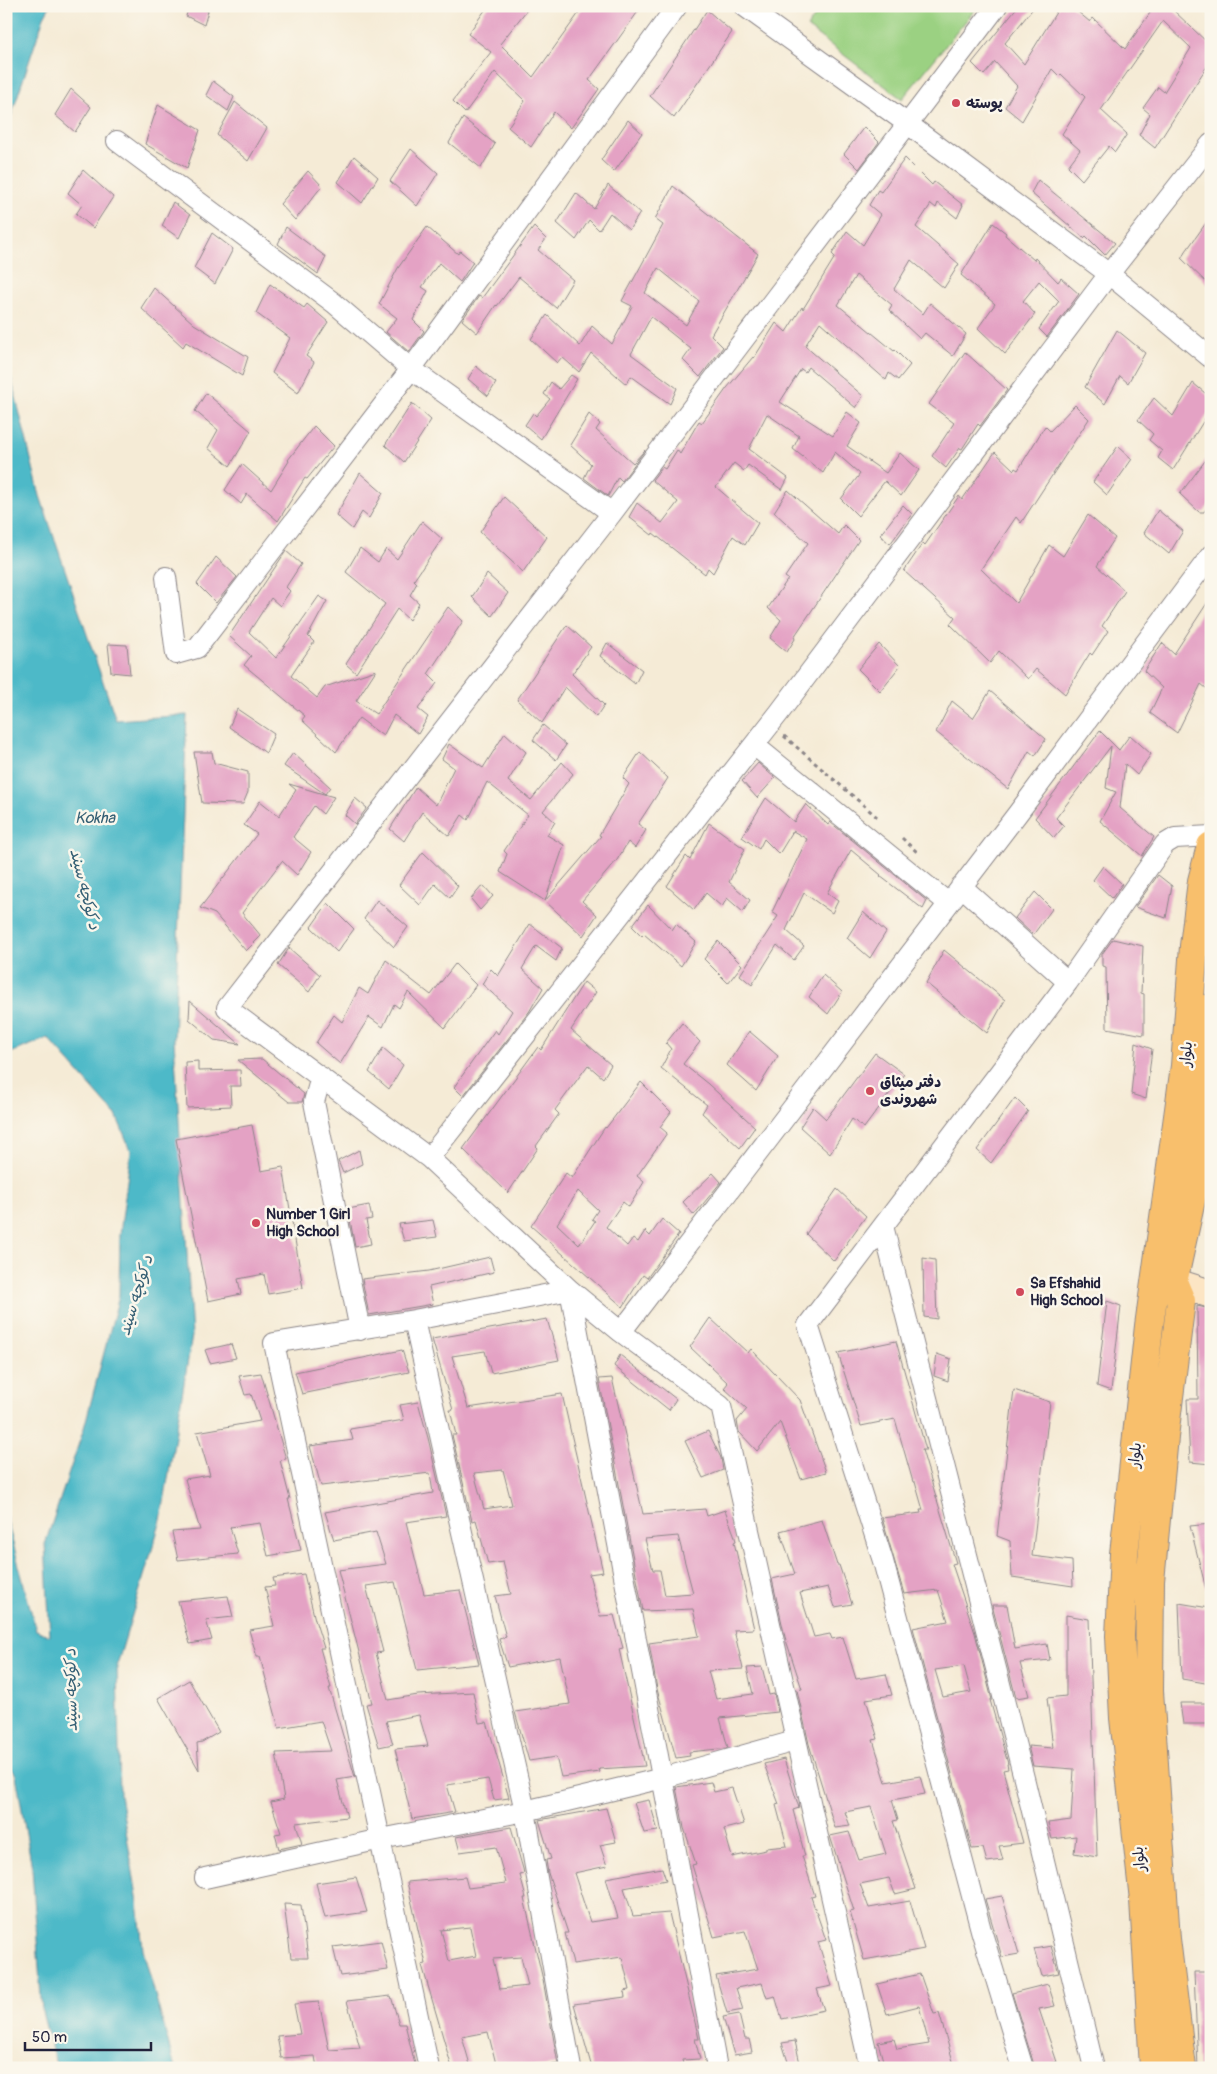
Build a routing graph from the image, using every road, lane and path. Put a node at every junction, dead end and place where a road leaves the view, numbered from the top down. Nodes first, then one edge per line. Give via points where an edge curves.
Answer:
1 (677, 6) edge
2 (744, 6) edge
3 (997, 6) edge
4 (908, 124) junction
5 (117, 141) dead end
6 (1211, 144) edge
7 (1109, 274) junction
8 (1211, 358) edge
9 (411, 369) junction
10 (612, 513) junction
11 (1211, 555) edge
12 (166, 577) dead end
13 (770, 724) junction
14 (754, 745) junction
15 (877, 817) dead end
16 (1211, 836) edge
17 (1211, 846) edge
18 (960, 886) junction
19 (948, 903) junction
20 (1068, 982) junction
21 (1211, 1008) edge
22 (1195, 1067) junction
23 (320, 1077) junction
24 (429, 1158) junction
25 (883, 1226) junction
26 (1173, 1282) junction
27 (570, 1290) junction
28 (1211, 1294) edge
29 (414, 1320) junction
30 (360, 1330) junction
31 (621, 1332) junction
32 (795, 1741) junction
33 (663, 1778) junction
34 (525, 1811) junction
35 (381, 1839) junction
36 (205, 1878) dead end
37 (429, 2068) edge
38 (571, 2068) edge
39 (717, 2068) edge
40 (870, 2068) edge
41 (1023, 2068) edge
42 (1094, 2068) edge
43 (1154, 2068) edge
44 (1182, 2068) edge

1 - 9 street
2 - 4 street
3 - 4 street
4 - 7 street
4 - 10 street
5 - 9 street via 334,304
6 - 7 street
7 - 8 street
7 - 13 street
9 - 10 street
9 - 12 street via 197,648 176,654
10 - 23 street via 227,1008
11 - 18 street
13 - 14 street
13 - 15 path
14 - 19 street
14 - 24 street
16 - 20 street via 1175,838 1165,844
17 - 22 main road, بلوار via 1202,882 1194,946
18 - 19 street
18 - 20 street
19 - 31 street
20 - 25 street
21 - 22 main road, بلوار
22 - 26 main road, بلوار via 1193,1191
22 - 43 main road, بلوار via 1149,1326 1124,1554 1120,1636 1124,1718 1144,1900
23 - 24 street
23 - 30 street via 314,1102
24 - 27 street
25 - 41 street via 808,1325 883,1561 981,1930
25 - 42 street
26 - 28 street
26 - 44 main road, بلوار via 1181,1301 1150,1581 1149,1691 1166,1938
27 - 29 street
27 - 31 street
27 - 33 street
29 - 30 street
29 - 34 street
30 - 35 street via 274,1343
31 - 32 street via 720,1406
32 - 33 street
32 - 40 street
33 - 34 street
33 - 39 street
34 - 35 street
34 - 38 street
35 - 36 street
35 - 37 street

